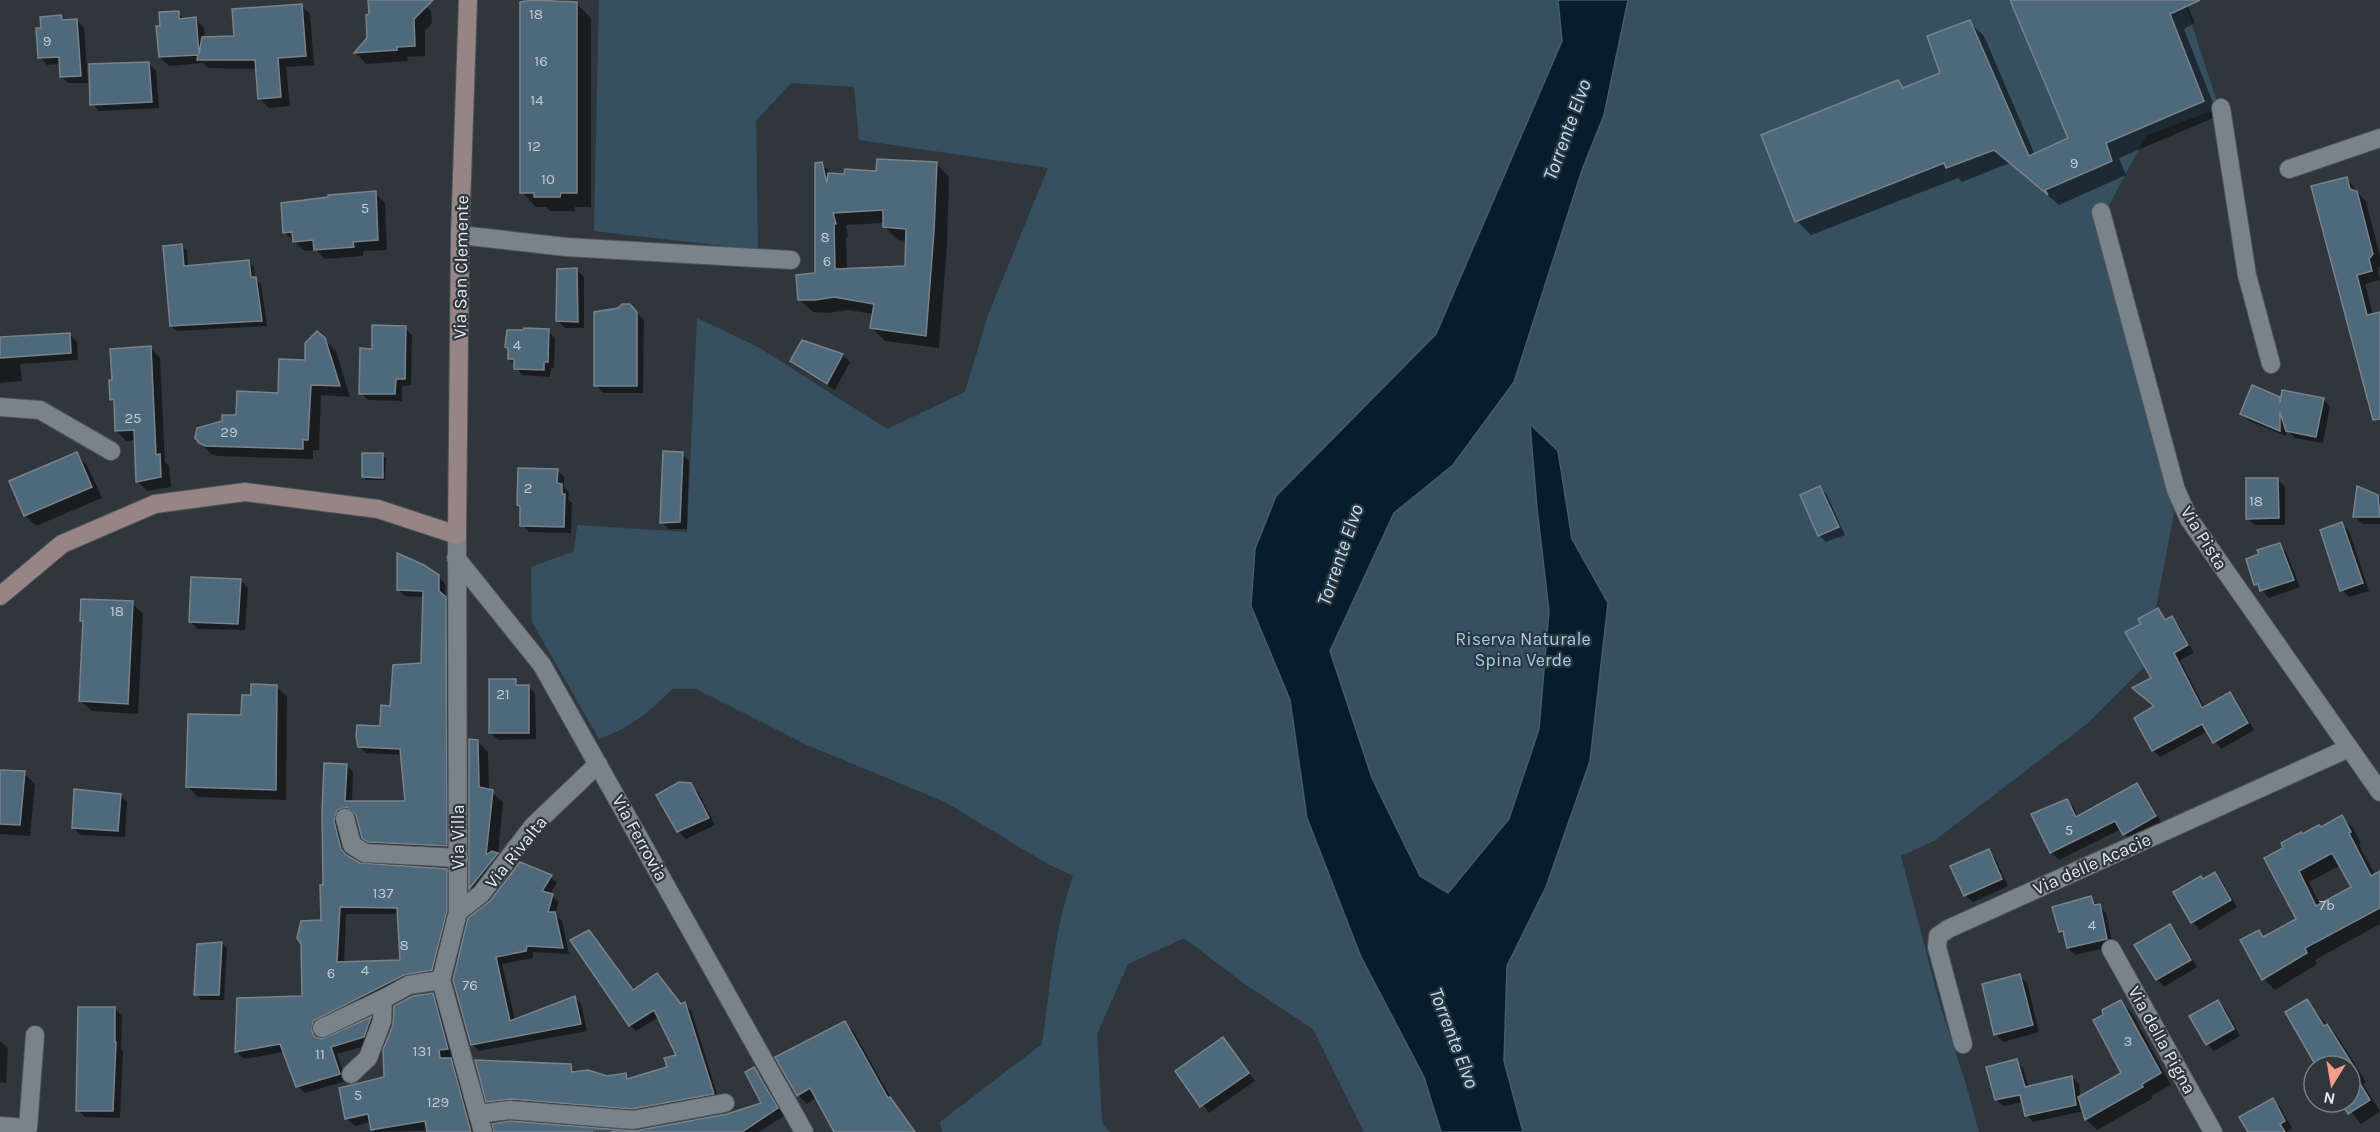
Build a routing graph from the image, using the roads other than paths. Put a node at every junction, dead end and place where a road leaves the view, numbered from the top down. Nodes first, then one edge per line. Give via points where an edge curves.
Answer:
1 (468, 0) edge
2 (2221, 108) dead end
3 (2380, 138) edge
4 (2289, 169) dead end
5 (2101, 212) dead end
6 (460, 235) junction
7 (791, 260) dead end
8 (2271, 364) dead end
9 (0, 407) edge
10 (111, 451) dead end
11 (457, 535) junction
12 (456, 558) junction
13 (0, 596) edge
14 (2349, 748) junction
15 (598, 764) junction
16 (2380, 792) edge
17 (345, 818) dead end
18 (459, 858) junction
19 (458, 912) junction
20 (2111, 949) dead end
21 (441, 980) junction
22 (383, 999) junction
23 (322, 1028) dead end
24 (35, 1035) dead end
25 (1963, 1044) dead end
26 (351, 1074) dead end
27 (725, 1103) dead end
28 (480, 1123) edge
29 (0, 1126) edge
30 (804, 1132) edge
31 (2213, 1132) edge

1 - 6 street, Via San Clemente
2 - 8 street via 2247,275
3 - 4 street
5 - 14 street, Via Pista via 2179,498 2208,548
6 - 7 street via 566,247
6 - 11 street, Via San Clemente
9 - 10 street via 39,410
11 - 12 street, Via Villa
11 - 13 street via 378,509 245,492 155,504 62,544
12 - 15 street, Via Ferrovia via 542,665
12 - 18 street, Via Villa
14 - 16 street, Via Pista
14 - 25 street, Via delle Acacie via 1947,929 1938,936 1937,947
15 - 19 street, Via Rivalta via 533,826 481,894
15 - 30 street, Via Ferrovia
17 - 18 street via 352,845 365,853
18 - 19 street, Via Villa
19 - 21 street, Via Villa
20 - 31 street, Via della Pigna
21 - 22 street via 409,985
21 - 28 street, Via Villa
22 - 23 street
22 - 26 street via 382,1022 368,1058
24 - 29 street via 28,1128
27 - 28 street via 602,1125 581,1115 510,1110

